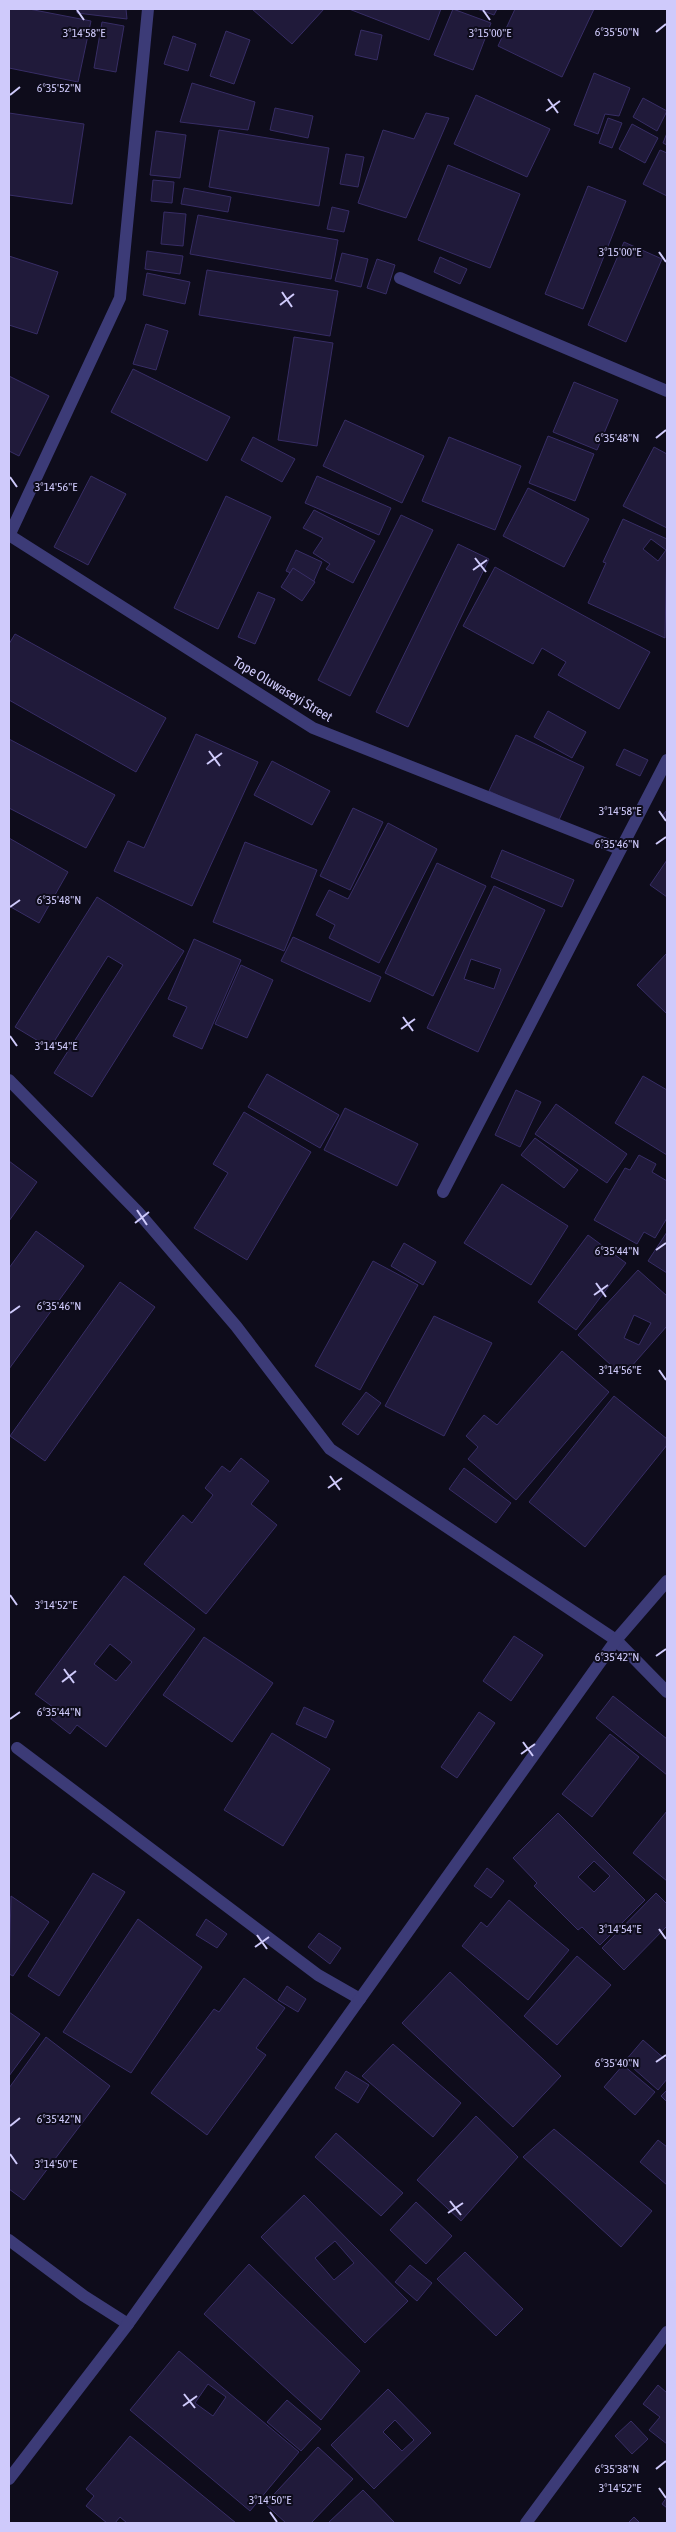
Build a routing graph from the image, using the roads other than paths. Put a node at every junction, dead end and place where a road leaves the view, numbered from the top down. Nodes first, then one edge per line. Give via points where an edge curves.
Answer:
1 (148, 9) edge
2 (400, 278) dead end
3 (667, 391) edge
4 (9, 536) edge
5 (667, 760) edge
6 (619, 849) junction
7 (9, 1080) edge
8 (443, 1192) dead end
9 (667, 1581) edge
10 (616, 1640) junction
11 (667, 1692) edge
12 (17, 1748) dead end
13 (360, 1999) junction
14 (9, 2240) edge
15 (128, 2324) junction
16 (667, 2332) edge
17 (9, 2479) edge
18 (526, 2523) edge

1 - 4 street via 120,298
2 - 3 street
4 - 6 street, Tope Oluwaseyi Street via 313,728
5 - 6 street
6 - 8 street
7 - 10 street via 138,1212 236,1326 330,1449
9 - 10 street
10 - 11 street
10 - 13 street
12 - 13 street via 318,1975
13 - 15 street
14 - 15 street
15 - 17 street
16 - 18 street

